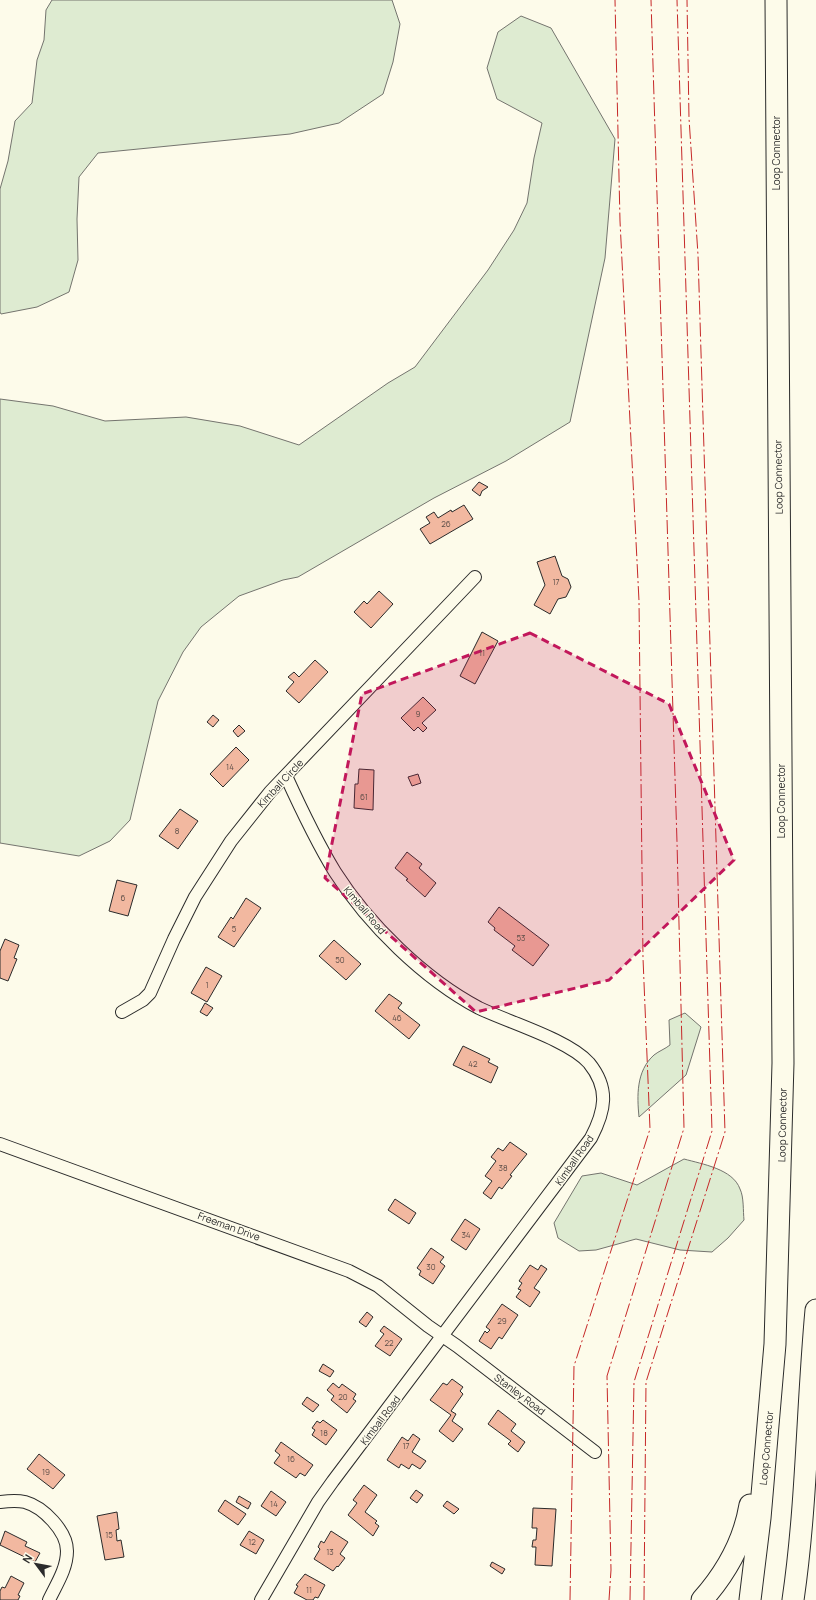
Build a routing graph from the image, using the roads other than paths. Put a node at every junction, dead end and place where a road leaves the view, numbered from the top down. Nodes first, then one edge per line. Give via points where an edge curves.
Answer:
1 (776, 0) edge
2 (475, 577) dead end
3 (286, 776) junction
4 (122, 1012) dead end
5 (0, 1144) edge
6 (816, 1310) edge
7 (442, 1336) junction
8 (774, 1344) junction
9 (595, 1452) dead end
10 (0, 1502) edge
11 (49, 1600) edge
12 (261, 1600) edge
13 (702, 1600) edge
14 (750, 1600) edge
15 (793, 1600) edge

1 - 8 highway, Loop Connector via 783,1063
2 - 3 street, Kimball Circle
3 - 4 street, Kimball Circle via 251,814 213,867 174,939 150,993
3 - 7 street, Kimball Road via 314,836 336,873 373,921 402,951 428,974 478,1007 573,1050 588,1062 603,1090 604,1105 600,1120 590,1138
5 - 7 street, Freeman Drive via 349,1271 378,1286
6 - 15 highway via 805,1484
7 - 9 street, Stanley Road
7 - 12 street, Kimball Road via 332,1481
8 - 13 highway via 746,1524 732,1559
8 - 14 highway, Loop Connector via 760,1518
10 - 11 street via 26,1502 52,1521 62,1534 67,1550 65,1566

